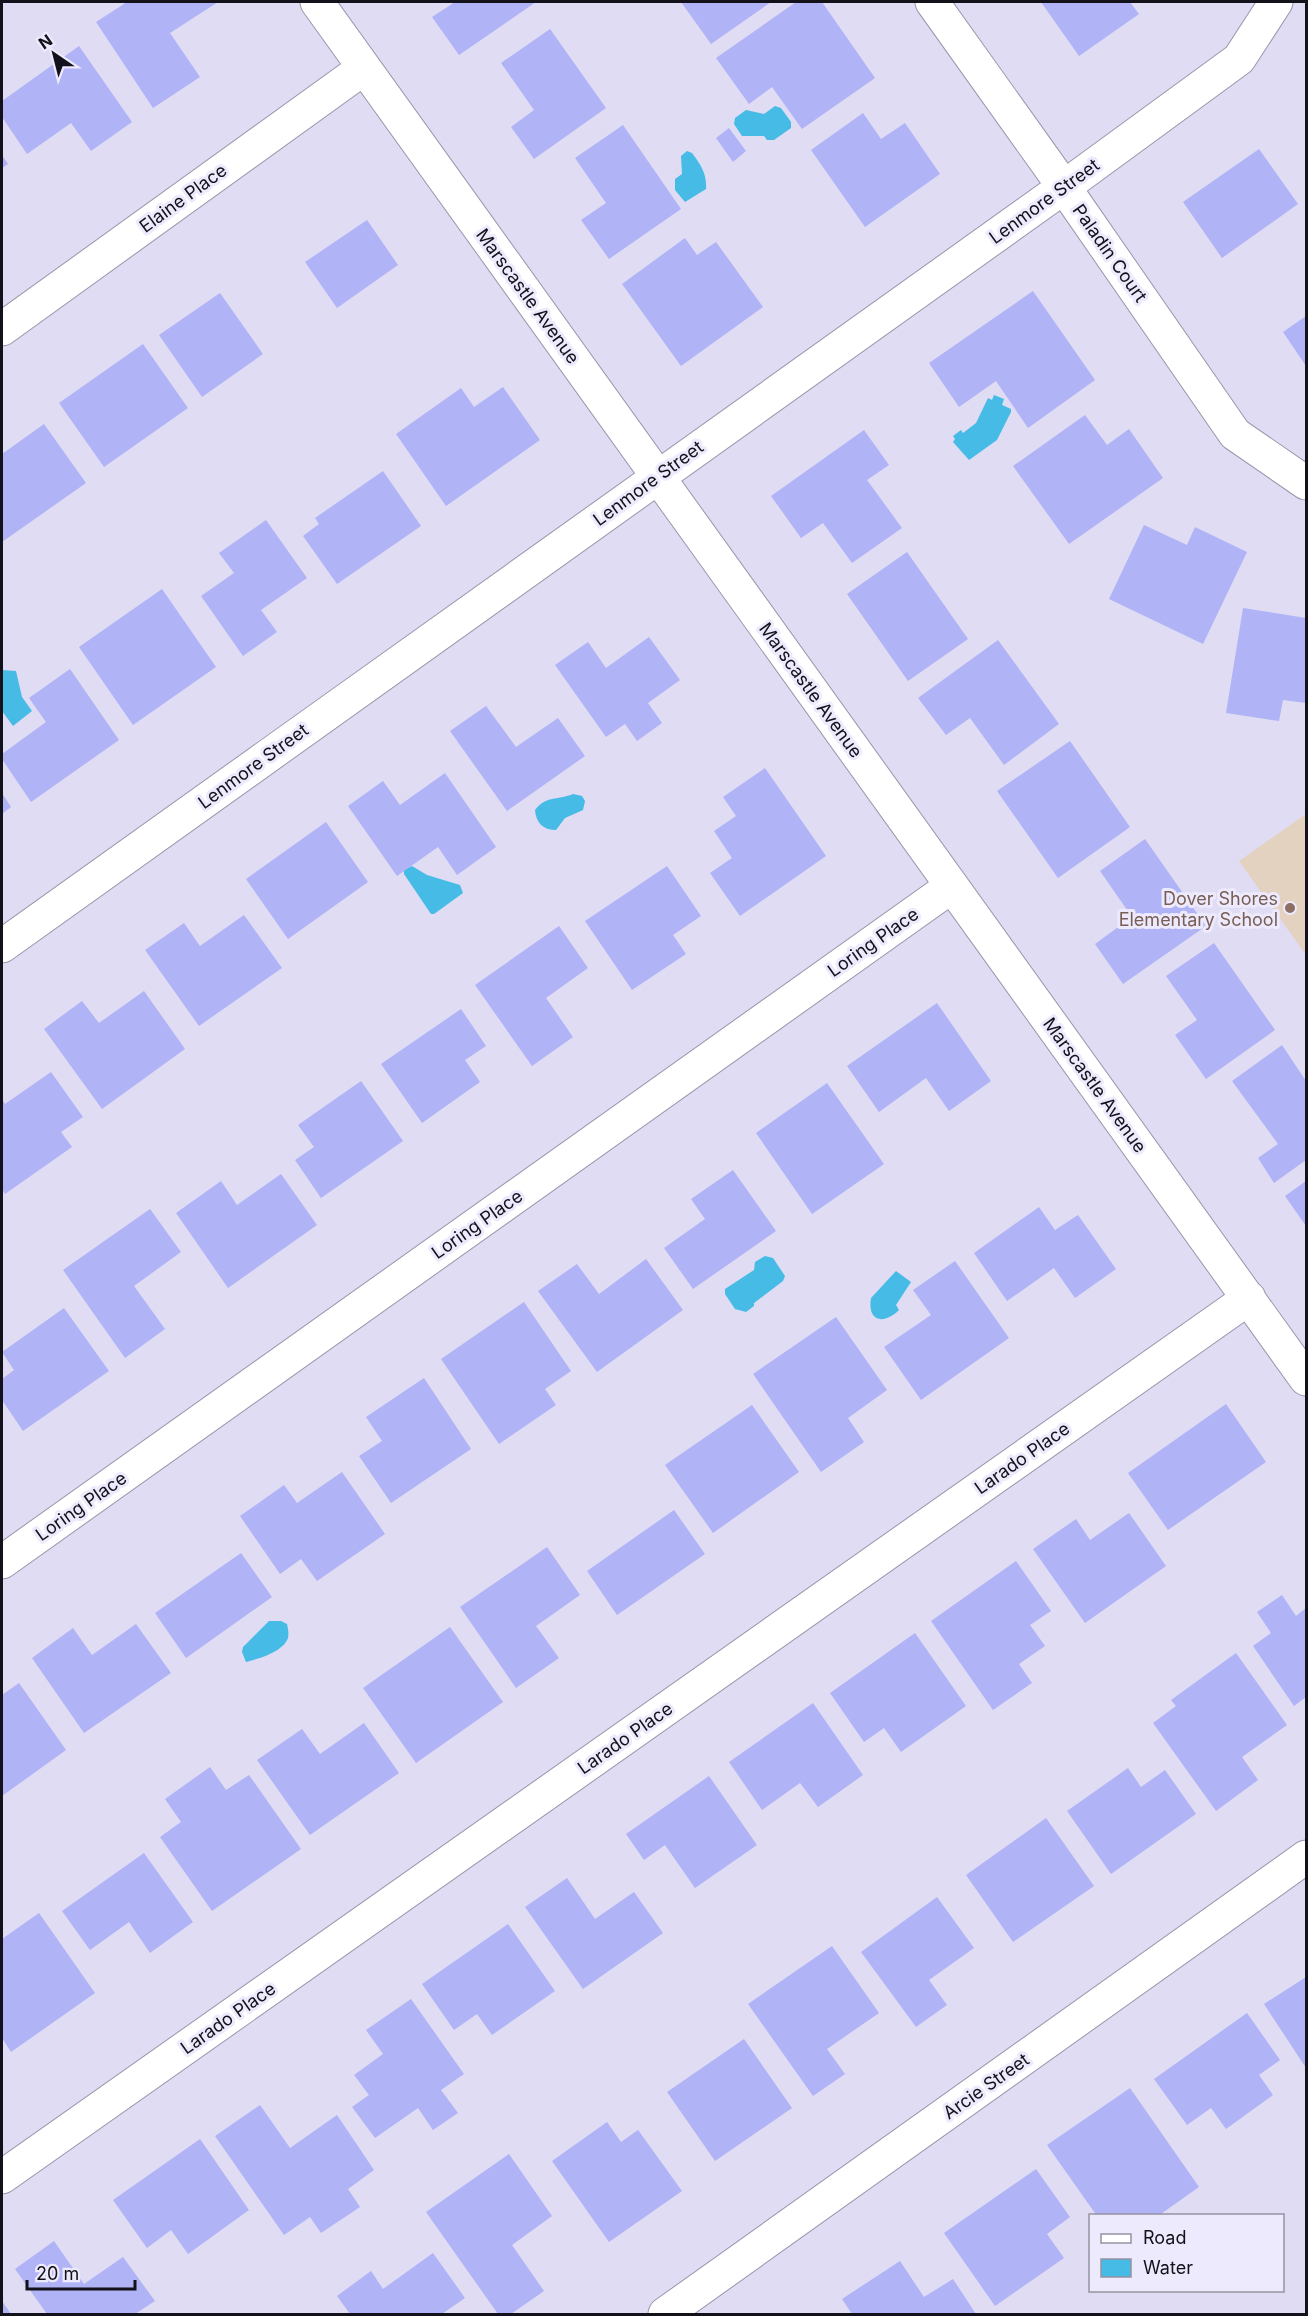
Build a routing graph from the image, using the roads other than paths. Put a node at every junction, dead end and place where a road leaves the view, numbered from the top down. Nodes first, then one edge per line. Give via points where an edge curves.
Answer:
1 (316, 2) edge
2 (932, 2) edge
3 (1276, 2) edge
4 (364, 68) junction
5 (1064, 187) junction
6 (2, 328) edge
7 (657, 476) junction
8 (1306, 483) edge
9 (952, 886) junction
10 (2, 946) edge
11 (1249, 1298) junction
12 (1306, 1379) edge
13 (2, 1562) edge
14 (1306, 1857) edge
15 (2, 2177) edge
16 (665, 2314) edge

1 - 4 street, Marscastle Avenue
2 - 5 street, Paladin Court
3 - 5 street, Lenmore Street via 1239,59
4 - 6 street, Elaine Place
4 - 7 street, Marscastle Avenue
5 - 7 street, Lenmore Street
5 - 8 street, Paladin Court via 1234,434
7 - 9 street, Marscastle Avenue
7 - 10 street, Lenmore Street
9 - 11 street, Marscastle Avenue
9 - 13 street, Loring Place
11 - 12 street, Marscastle Avenue
11 - 15 street, Larado Place
14 - 16 street, Arcie Street

